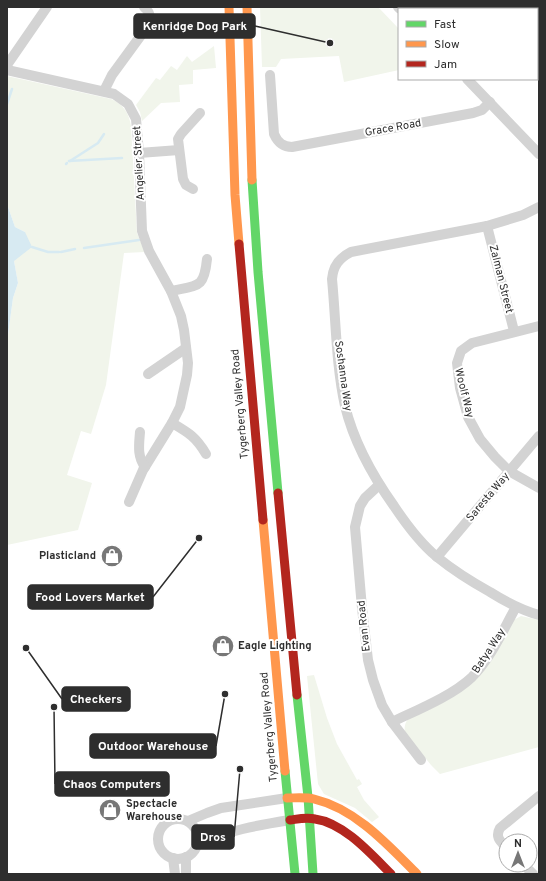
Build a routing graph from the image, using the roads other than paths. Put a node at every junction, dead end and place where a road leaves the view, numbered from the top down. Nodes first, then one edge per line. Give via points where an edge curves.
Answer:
1 (47, 7) edge
2 (144, 7) edge
3 (229, 7) edge
4 (247, 7) edge
5 (7, 65) edge
6 (7, 70) edge
7 (270, 75) dead end
8 (468, 80) edge
9 (104, 91) junction
10 (490, 102) junction
11 (200, 113) dead end
12 (180, 150) junction
13 (139, 153) junction
14 (539, 154) edge
15 (193, 189) dead end
16 (539, 207) edge
17 (487, 226) junction
18 (207, 259) dead end
19 (171, 291) junction
20 (539, 326) edge
21 (514, 331) junction
22 (186, 348) junction
23 (148, 374) dead end
24 (172, 423) junction
25 (140, 432) dead end
26 (539, 436) edge
27 (206, 454) dead end
28 (145, 467) junction
29 (509, 471) junction
30 (379, 485) junction
31 (539, 488) edge
32 (129, 502) dead end
33 (437, 557) junction
34 (516, 607) junction
35 (539, 615) edge
36 (392, 722) junction
37 (421, 760) dead end
38 (539, 796) edge
39 (308, 797) junction
40 (287, 798) junction
41 (310, 819) junction
42 (290, 820) junction
43 (188, 821) junction
44 (498, 833) edge
45 (311, 842) junction
46 (198, 844) junction
47 (362, 846) junction
48 (186, 857) junction
49 (173, 858) junction
50 (176, 874) edge
51 (186, 874) edge
52 (295, 874) edge
53 (313, 874) edge
54 (391, 874) edge
55 (417, 874) edge

1 - 5 street
2 - 9 street via 150,16 150,23 112,75
3 - 40 main road, Tygerberg Valley Road via 235,195 240,264
4 - 39 main road via 253,204 258,272
6 - 9 street, Angelier Street
7 - 10 street, Grace Road via 274,134 279,143 288,147 473,113 482,110
8 - 10 street
9 - 13 street, Angelier Street via 120,97 132,109 136,119
10 - 14 street
11 - 12 street via 179,136
12 - 13 street
12 - 15 street via 183,182
13 - 19 street, Angelier Street via 142,231 149,251
16 - 17 street, Soshanna Way via 523,215
17 - 21 street, Zalman Street
17 - 30 street, Soshanna Way via 356,250 342,257 334,270 332,279 345,406 361,452
18 - 19 street via 206,274 200,283
19 - 22 street, Angelier Street via 182,321
20 - 21 street, Woolf Way
21 - 29 street, Woolf Way via 468,345 461,351 457,363 460,388 468,417 480,439
22 - 23 street
22 - 24 street, Angelier Street via 188,363 182,402
24 - 27 street via 191,434
24 - 28 street, Angelier Street
25 - 28 street via 138,449
26 - 29 street, Saresta Way
28 - 32 street, Angelier Street
29 - 31 street, Woolf Way
29 - 33 street, Saresta Way
30 - 33 street, Soshanna Way via 417,537
30 - 36 street, Evan Road via 360,506 356,527 357,549 368,660 382,705
33 - 34 street, Soshanna Way
34 - 35 street, Soshanna Way
34 - 36 street, Batya Way via 486,660 472,677 450,693
36 - 37 street, Evan Road
38 - 44 street via 500,828
39 - 40 main road
39 - 41 main road
39 - 55 main road via 353,815 372,829
40 - 42 main road, Tygerberg Valley Road
40 - 43 street via 221,808
41 - 42 main road
41 - 45 main road
41 - 47 main road via 317,819 333,826
42 - 46 street via 238,830
42 - 52 main road, Tygerberg Valley Road
43 - 46 street via 197,831
43 - 49 street via 176,818 169,820 158,831 160,849
45 - 47 main road via 322,832 338,834
45 - 53 main road
46 - 48 street
47 - 54 main road
48 - 49 street
48 - 51 street
49 - 50 street

